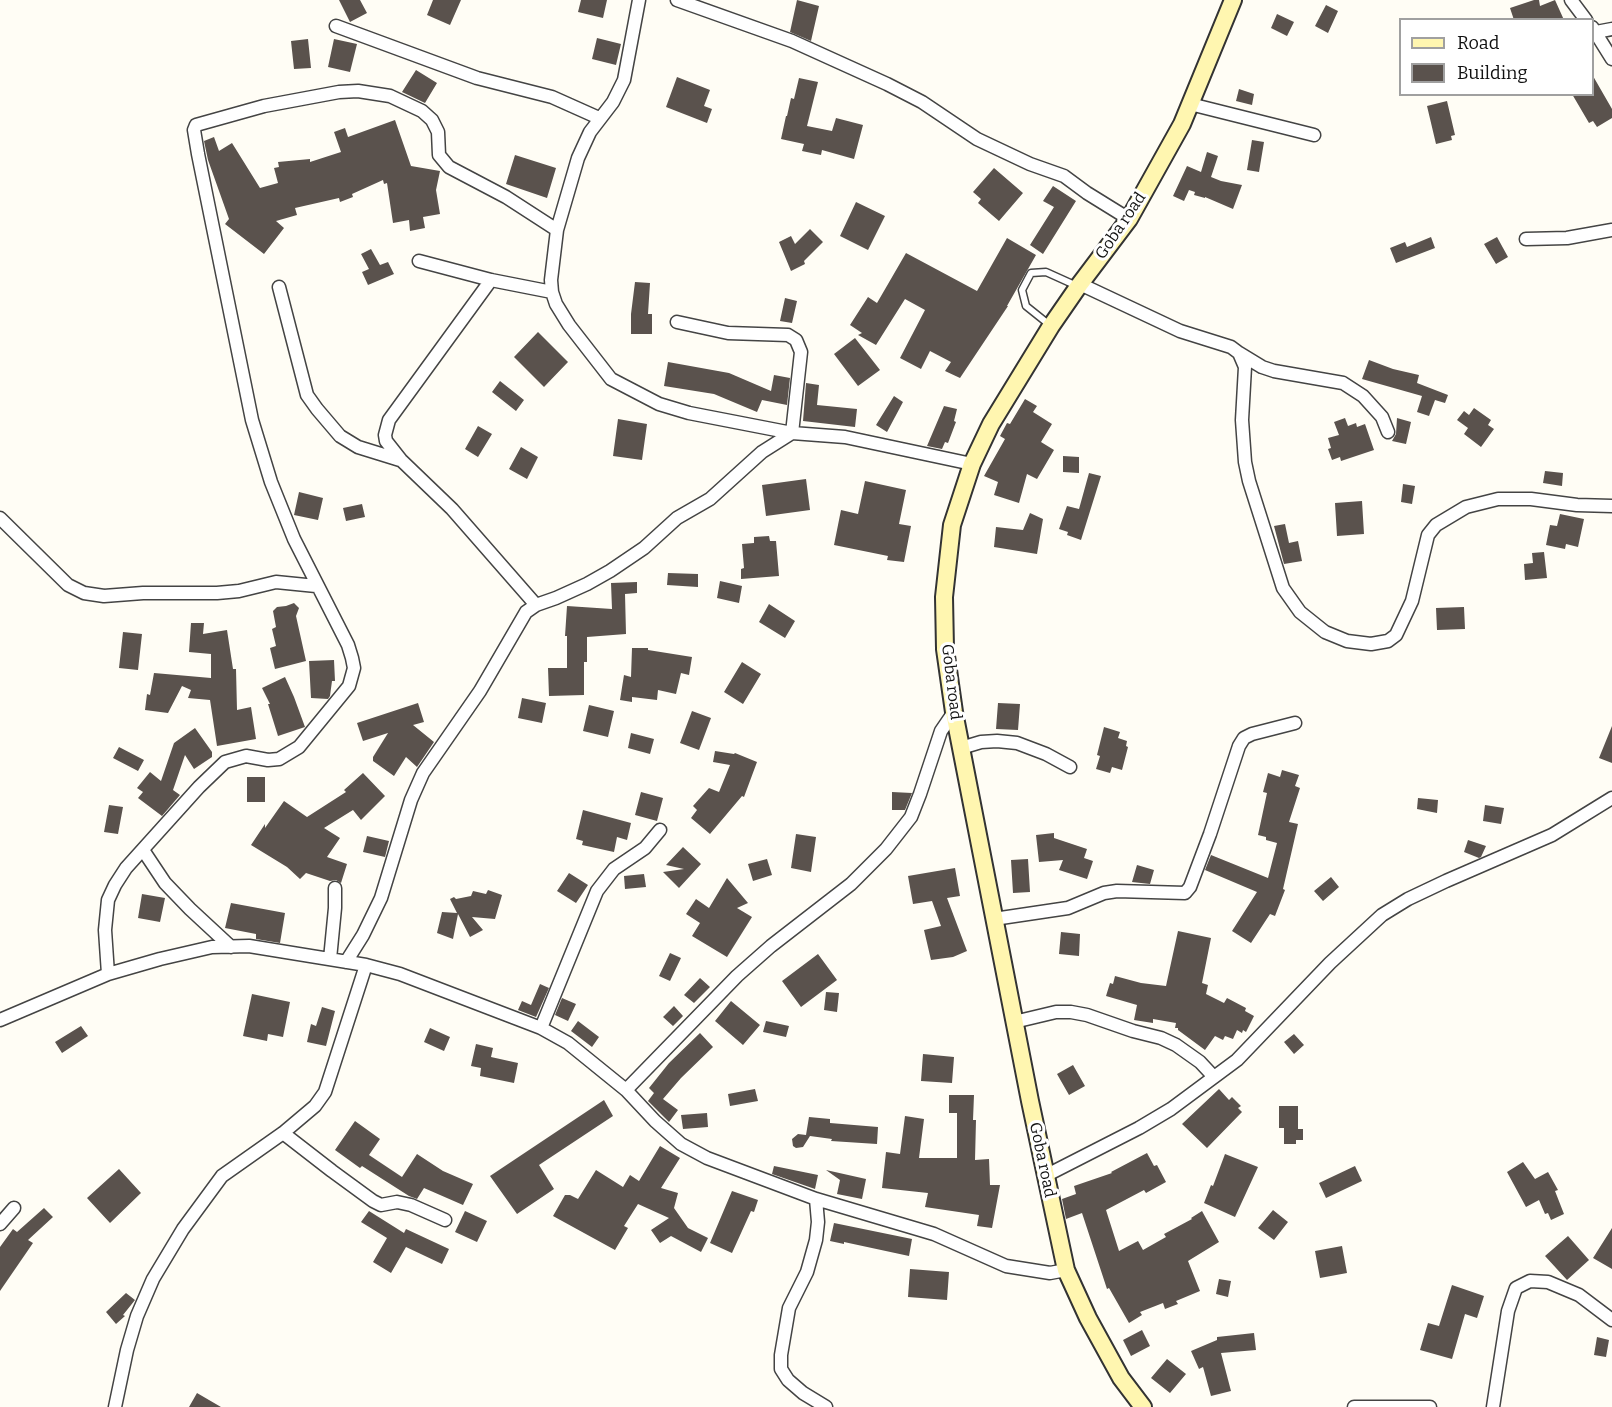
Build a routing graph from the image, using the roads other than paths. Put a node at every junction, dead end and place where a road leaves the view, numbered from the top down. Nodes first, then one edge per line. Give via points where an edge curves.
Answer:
1 (639, 0) edge
2 (677, 0) edge
3 (1571, 0) edge
4 (1228, 3) edge
5 (1584, 18) edge
6 (336, 26) dead end
7 (1594, 29) edge
8 (1612, 29) edge
9 (1612, 58) edge
10 (1190, 104) junction
11 (599, 118) junction
12 (1314, 135) dead end
13 (1129, 219) junction
14 (557, 230) junction
15 (1612, 230) edge
16 (1526, 239) dead end
17 (419, 261) dead end
18 (491, 280) junction
19 (1079, 285) junction
20 (279, 287) dead end
21 (552, 292) junction
22 (677, 322) dead end
23 (1052, 326) junction
24 (1239, 352) junction
25 (1388, 432) dead end
26 (792, 433) junction
27 (401, 460) junction
28 (972, 464) junction
29 (1612, 506) edge
30 (0, 518) edge
31 (316, 586) junction
32 (536, 605) junction
33 (954, 712) junction
34 (1295, 723) dead end
35 (961, 748) junction
36 (1070, 767) dead end
37 (1612, 798) edge
38 (660, 830) dead end
39 (143, 850) junction
40 (335, 888) dead end
41 (994, 919) junction
42 (231, 946) junction
43 (330, 959) junction
44 (346, 962) junction
45 (366, 965) junction
46 (108, 974) junction
47 (0, 1020) edge
48 (1014, 1022) junction
49 (541, 1028) junction
50 (1214, 1077) junction
51 (626, 1090) junction
52 (283, 1133) junction
53 (1045, 1176) junction
54 (816, 1199) junction
55 (14, 1208) dead end
56 (445, 1220) dead end
57 (0, 1224) edge
58 (1066, 1270) junction
59 (1612, 1320) edge
60 (116, 1407) edge
61 (826, 1407) edge
62 (1143, 1407) edge
63 (1354, 1407) edge
64 (1430, 1407) edge
65 (1493, 1407) edge

1 - 11 street via 624,80
2 - 13 street via 792,41 887,84 977,139 1064,176
3 - 5 street
4 - 10 street, Goba road
6 - 11 street via 477,78 552,97
7 - 8 street
7 - 9 street
10 - 12 street
10 - 13 street, Goba road
11 - 14 street via 578,158
13 - 19 street, Goba road
14 - 21 street
14 - 31 street via 506,197 448,167 440,155 438,132 432,120 390,96 339,92 264,106 196,125 198,154 252,420 271,482
15 - 16 street via 1567,238
17 - 18 street
18 - 21 street
18 - 27 street via 389,420 386,441
19 - 23 street, Goba road
19 - 23 lane via 1046,272 1031,273 1022,290 1026,306
19 - 24 street via 1180,331
20 - 27 street via 307,395 316,410 339,436 358,447
21 - 26 street via 568,325 611,379 631,391 689,413
22 - 26 street via 728,333 788,336 796,340 801,352
23 - 28 street, Goba road via 991,424
24 - 25 street via 1274,371 1343,383 1363,396 1382,417
24 - 29 street via 1245,368 1245,462 1283,588 1300,612 1326,632 1347,641 1371,644 1396,635 1412,601 1428,535 1436,525 1466,507 1498,499
26 - 28 street via 845,437
26 - 32 street via 762,452 710,499 677,518 644,548 610,571
27 - 32 street via 452,509
28 - 33 street, Goba road via 952,525 944,597 945,649
30 - 31 street via 68,585 84,594 218,593 276,582
31 - 39 street via 352,658 354,668 349,686 313,732 287,755 268,760 238,757 225,762
32 - 44 street via 522,618 480,691 423,773 381,898
33 - 35 street, Goba road
33 - 51 street via 937,740 911,817 886,849 851,884 737,976
34 - 41 street via 1244,738 1185,893 1117,891 1068,908
35 - 36 street via 981,742 1017,743
35 - 41 street, Goba road
37 - 50 street via 1552,835 1446,881 1382,915 1237,1060
38 - 49 street via 645,848 608,875 597,891
39 - 42 street via 165,883
39 - 46 street via 126,868 108,900
40 - 43 street
41 - 48 street, Goba road
42 - 43 street
42 - 46 street via 212,947
43 - 44 street
44 - 45 street
45 - 49 street via 400,974
45 - 52 street via 324,1092 315,1106
46 - 47 street
48 - 50 street via 1056,1012 1087,1015 1176,1045
48 - 53 street, Goba road
49 - 51 street via 568,1043
50 - 53 street via 1139,1128
51 - 54 street via 672,1136 707,1158
52 - 56 street via 373,1201 381,1205 411,1205
52 - 60 street via 222,1176 183,1229 137,1316
53 - 58 street, Goba road
54 - 58 street via 934,1234 1006,1266 1031,1272
54 - 61 street via 816,1240 807,1272 789,1308 781,1369 802,1393
55 - 57 street
58 - 62 street, Goba road via 1121,1378
59 - 65 street via 1579,1295 1548,1282 1530,1281 1516,1288 1508,1311
63 - 64 street

